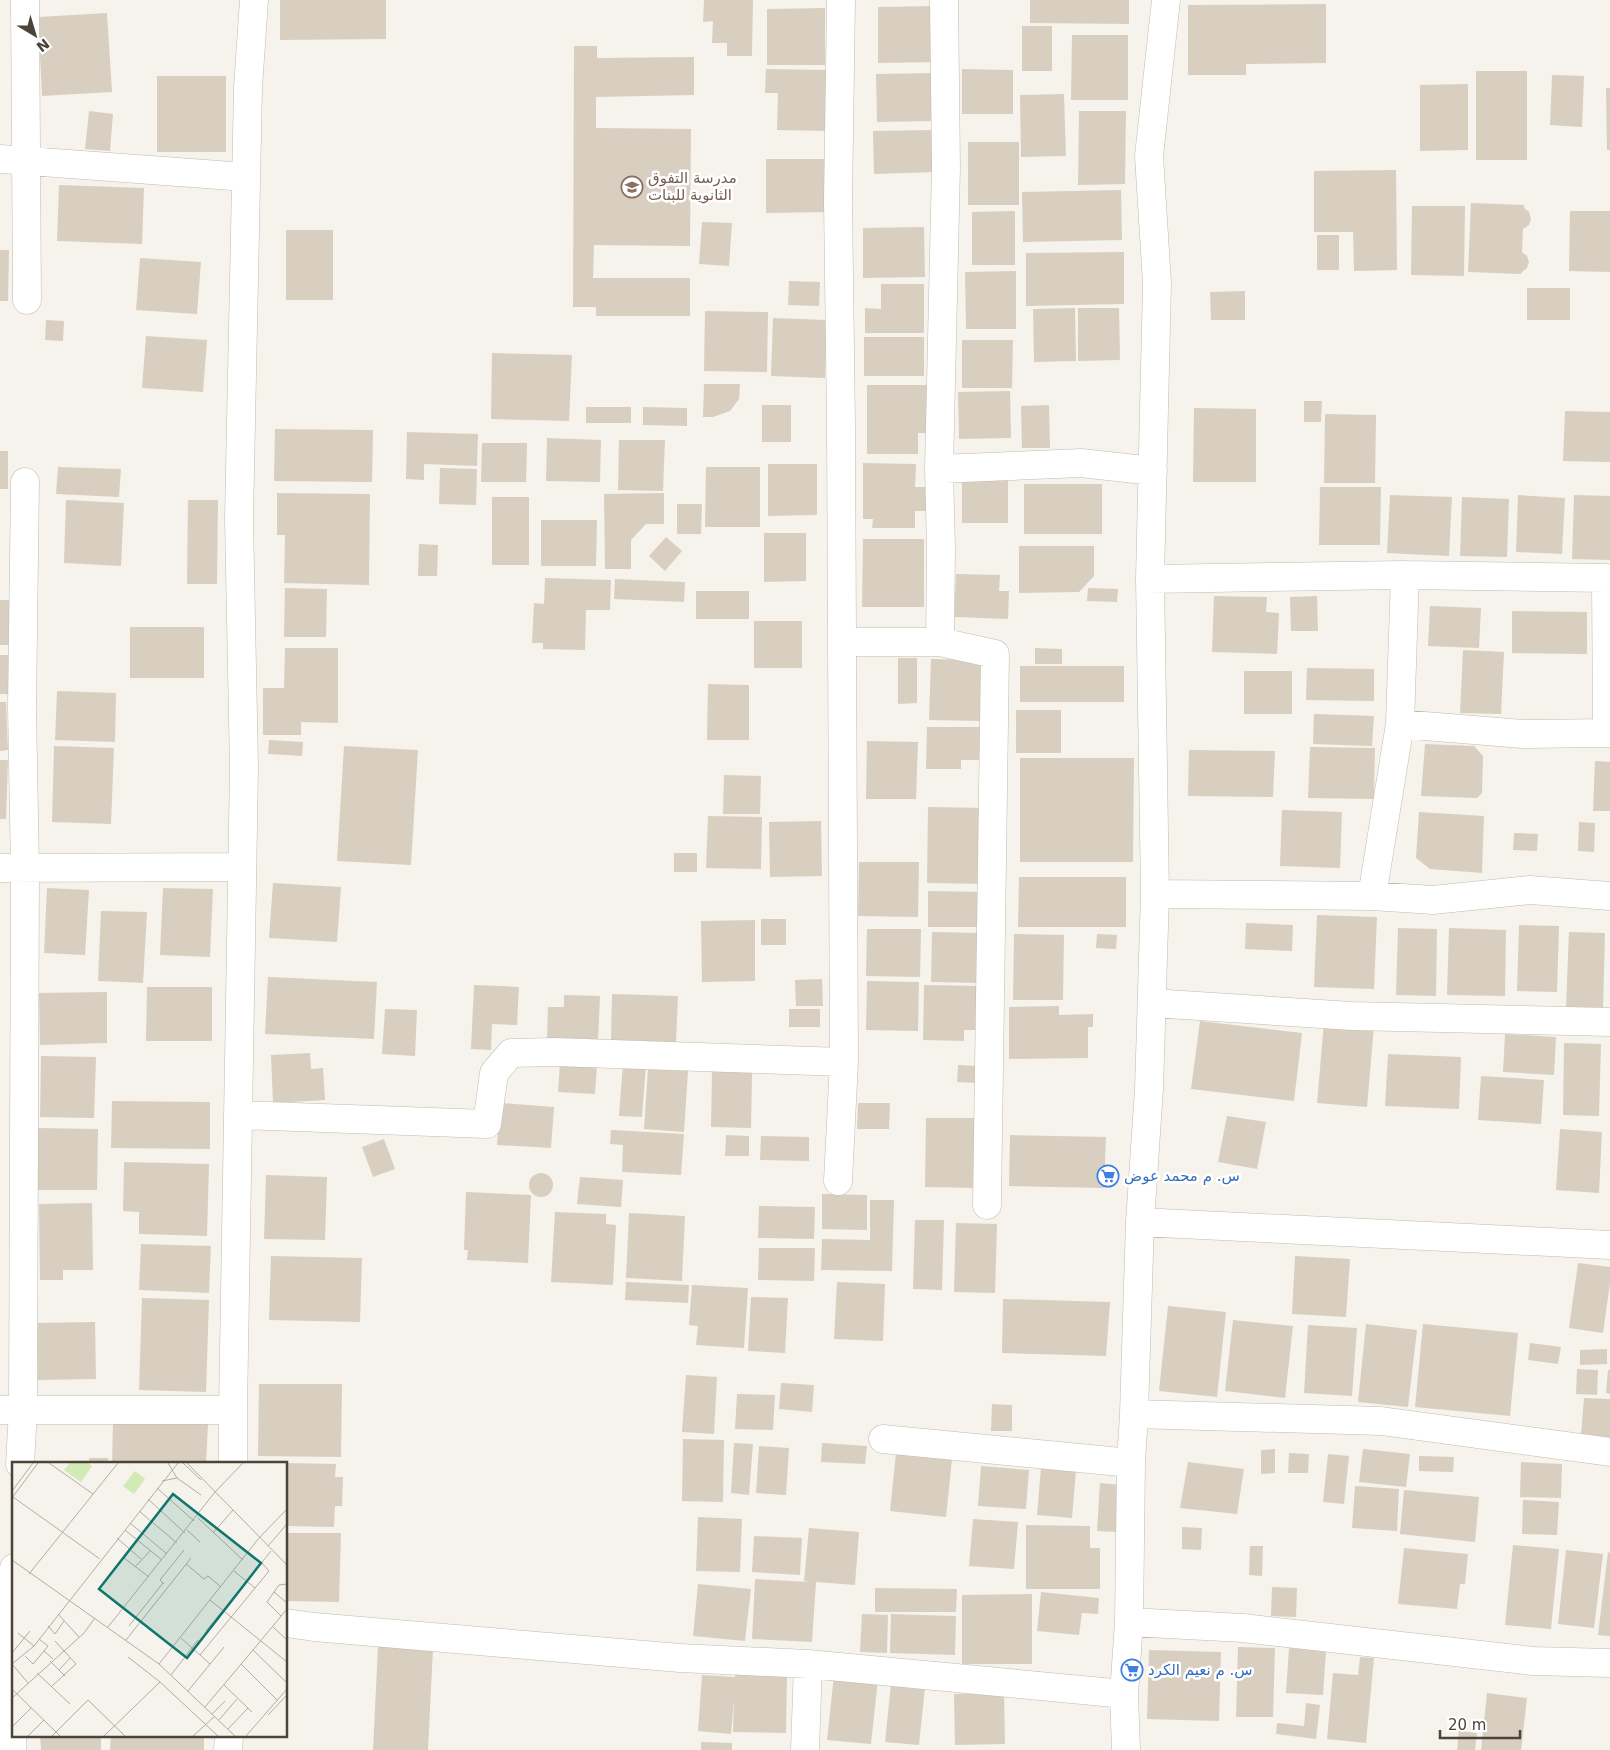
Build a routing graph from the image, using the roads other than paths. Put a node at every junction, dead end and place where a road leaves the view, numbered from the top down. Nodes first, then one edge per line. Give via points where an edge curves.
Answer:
1 (25, 0) edge
2 (254, 0) edge
3 (841, 0) edge
4 (944, 0) edge
5 (1166, 0) edge
6 (0, 159) edge
7 (27, 161) junction
8 (246, 177) junction
9 (27, 300) dead end
10 (939, 470) junction
11 (1153, 471) junction
12 (25, 482) dead end
13 (1405, 575) junction
14 (1150, 579) junction
15 (842, 642) junction
16 (940, 642) junction
17 (1400, 724) junction
18 (1609, 733) edge
19 (241, 867) junction
20 (12, 868) edge
21 (1155, 894) junction
22 (1372, 896) junction
23 (1610, 896) edge
24 (1152, 1003) junction
25 (1610, 1022) edge
26 (844, 1062) junction
27 (238, 1115) junction
28 (838, 1181) dead end
29 (987, 1205) dead end
30 (1140, 1222) junction
31 (1610, 1245) edge
32 (11, 1410) edge
33 (233, 1410) junction
34 (1134, 1414) junction
35 (883, 1439) dead end
36 (1610, 1452) edge
37 (20, 1462) edge
38 (233, 1462) edge
39 (1131, 1463) junction
40 (1129, 1622) junction
41 (288, 1623) edge
42 (1610, 1663) edge
43 (808, 1664) junction
44 (1124, 1694) junction
45 (805, 1750) edge
46 (1126, 1750) edge

1 - 7 street
2 - 8 street
3 - 15 street via 838,201
4 - 10 street via 946,167
5 - 11 street via 1149,156 1157,283
6 - 7 street
7 - 8 street
7 - 9 street
8 - 19 street via 239,519 244,768
10 - 11 street via 1081,463
10 - 16 street
11 - 14 street
12 - 20 street via 22,708
13 - 14 street
13 - 17 street
13 - 18 street via 1606,578
14 - 21 street
15 - 16 street
15 - 26 street
16 - 29 street via 995,654
17 - 18 street via 1523,734
17 - 22 street
19 - 20 street
19 - 27 street
20 - 32 street
21 - 22 street
21 - 24 street
22 - 23 street via 1433,900 1530,890
24 - 25 street via 1352,1016
24 - 30 street
26 - 27 street via 511,1053 494,1072 487,1124
26 - 28 street
27 - 33 street
30 - 31 street
30 - 34 street
32 - 33 street
32 - 37 street
33 - 38 street
34 - 36 street via 1380,1421
34 - 39 street
35 - 39 street
39 - 40 street
40 - 42 street via 1243,1628 1533,1661
40 - 44 street
41 - 43 street via 680,1658
43 - 44 street
43 - 45 street
44 - 46 street

